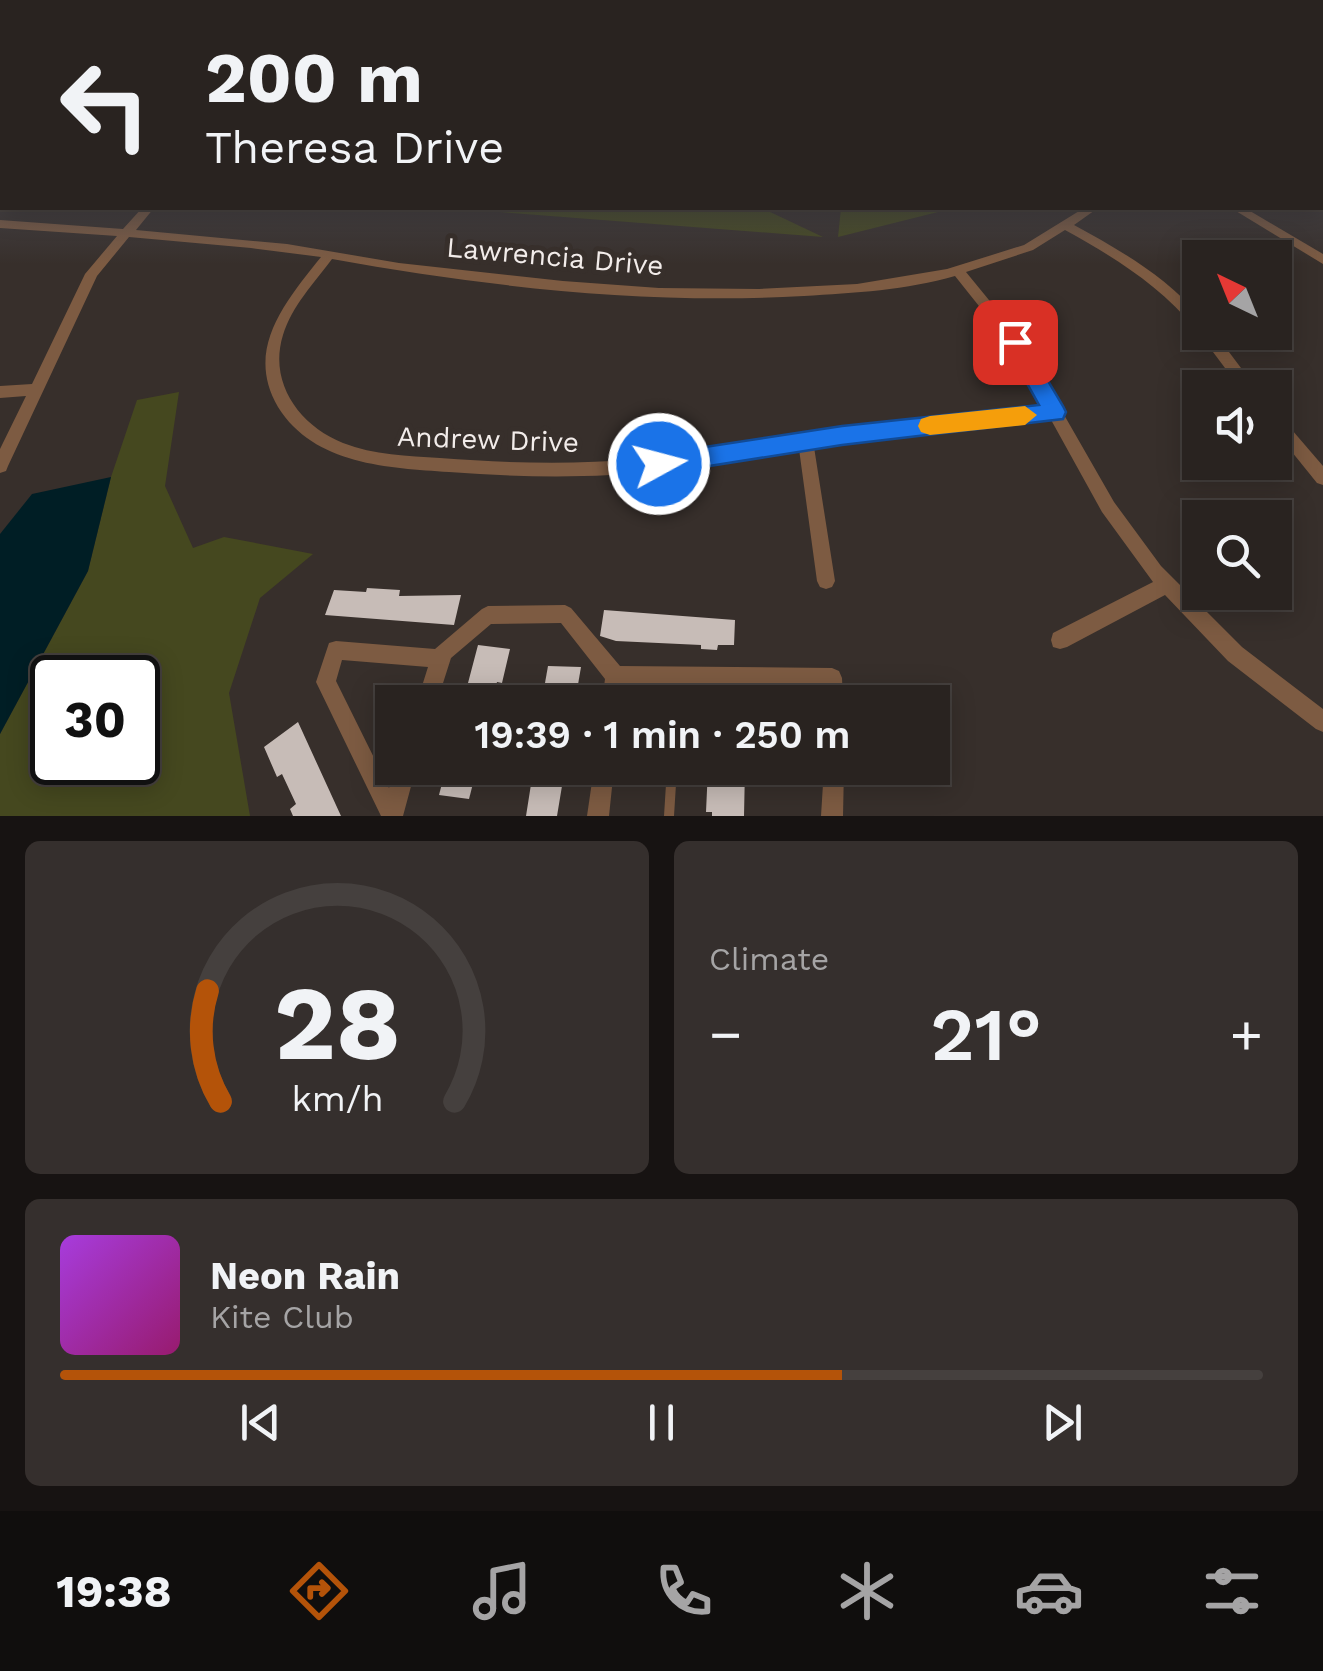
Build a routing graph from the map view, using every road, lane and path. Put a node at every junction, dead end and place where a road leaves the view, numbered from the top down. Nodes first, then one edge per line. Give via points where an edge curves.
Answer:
1 (146, 210) edge
2 (1089, 210) edge
3 (1240, 210) edge
4 (0, 224) edge
5 (1067, 226) junction
6 (125, 234) junction
7 (330, 254) junction
8 (1323, 260) edge
9 (958, 271) junction
10 (1182, 302) edge
11 (1220, 350) edge
12 (1235, 370) edge
13 (36, 388) junction
14 (0, 392) edge
15 (1055, 412) junction
16 (1292, 441) edge
17 (806, 442) junction
18 (0, 466) edge
19 (1323, 478) edge
20 (826, 581) dead end
21 (1166, 585) junction
22 (1060, 640) dead end
23 (440, 659) junction
24 (625, 676) junction
25 (677, 676) junction
26 (432, 685) edge
27 (620, 685) edge
28 (676, 685) edge
29 (832, 685) edge
30 (1323, 722) edge
31 (401, 785) edge
32 (602, 785) edge
33 (671, 785) edge
34 (833, 785) edge
35 (392, 816) edge
36 (598, 816) edge
37 (669, 816) edge
38 (832, 816) edge

1 - 6 street
2 - 5 street, Lawrencia Drive
3 - 8 street
4 - 6 street, Lawrencia Drive
5 - 9 street, Lawrencia Drive
5 - 10 street via 1150,274
6 - 7 street, Lawrencia Drive
6 - 13 street via 91,274
7 - 9 street, Lawrencia Drive via 531,280 744,293 862,289
7 - 17 street, Andrew Drive via 284,316 272,366 291,415 344,450 393,461 554,470 659,464
9 - 15 street via 1015,342
11 - 12 street
13 - 14 street
13 - 18 street
15 - 17 street, Andrew Drive
15 - 21 street via 1108,507
16 - 19 street
17 - 20 street
21 - 22 street
21 - 30 street via 1235,654
23 - 24 street via 488,614 565,614
23 - 26 street
23 - 35 street via 336,650 326,682
24 - 25 street
24 - 27 street
25 - 28 lane
25 - 29 street via 832,678
31 - 35 street
32 - 36 street
33 - 37 lane
34 - 38 street

